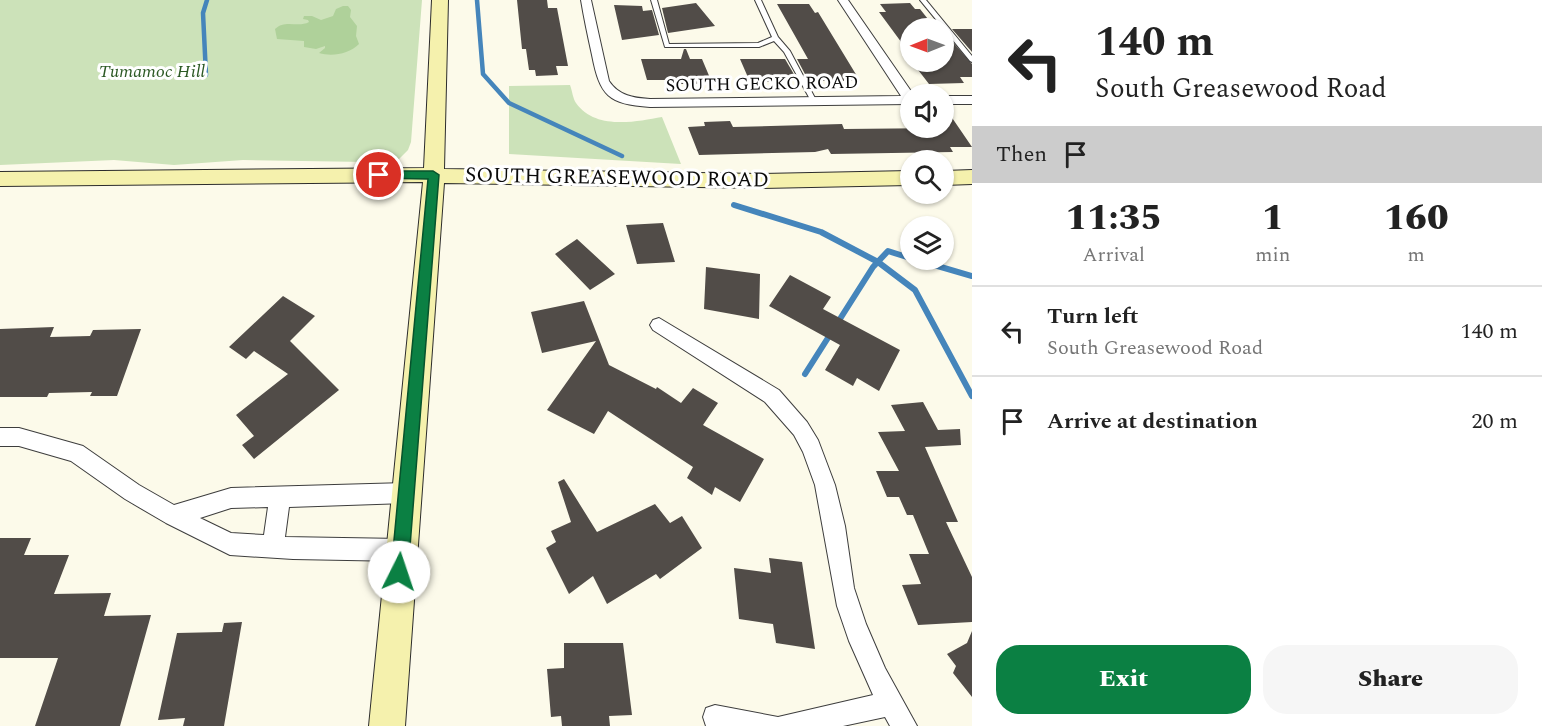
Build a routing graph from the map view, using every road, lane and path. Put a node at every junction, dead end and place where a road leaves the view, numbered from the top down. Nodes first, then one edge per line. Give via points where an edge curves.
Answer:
1 (440, 0) edge
2 (586, 0) edge
3 (654, 0) edge
4 (758, 0) edge
5 (843, 0) edge
6 (923, 0) edge
7 (775, 38) junction
8 (972, 60) edge
9 (900, 85) edge
10 (813, 100) junction
11 (900, 100) edge
12 (954, 100) edge
13 (972, 100) edge
14 (433, 175) junction
15 (972, 177) edge
16 (900, 178) edge
17 (954, 178) edge
18 (0, 179) edge
19 (659, 325) dead end
20 (0, 437) edge
21 (406, 493) junction
22 (280, 498) junction
23 (173, 516) junction
24 (273, 547) junction
25 (401, 550) junction
26 (891, 704) junction
27 (715, 717) dead end
28 (387, 726) edge
29 (771, 726) edge
30 (786, 726) edge
31 (904, 726) edge

1 - 14 street
2 - 10 street, SOUTH GECKO ROAD via 603,81 615,96 650,103
3 - 7 lane via 667,46 759,45
4 - 7 lane
5 - 9 street
6 - 8 lane
7 - 10 lane via 787,51
10 - 11 street, SOUTH GECKO ROAD
12 - 13 street
14 - 16 street, SOUTH GREASEWOOD ROAD via 761,181
14 - 18 street, SOUTH GREASEWOOD ROAD
14 - 21 street
15 - 17 street
19 - 26 street via 772,396 789,410 809,439 828,489 843,587 861,639
20 - 23 street via 19,437 76,453
21 - 22 street
21 - 25 street
22 - 23 street via 231,498
22 - 24 street
23 - 24 street via 230,544
24 - 25 street
25 - 28 street
26 - 30 street
26 - 31 street
27 - 29 street

